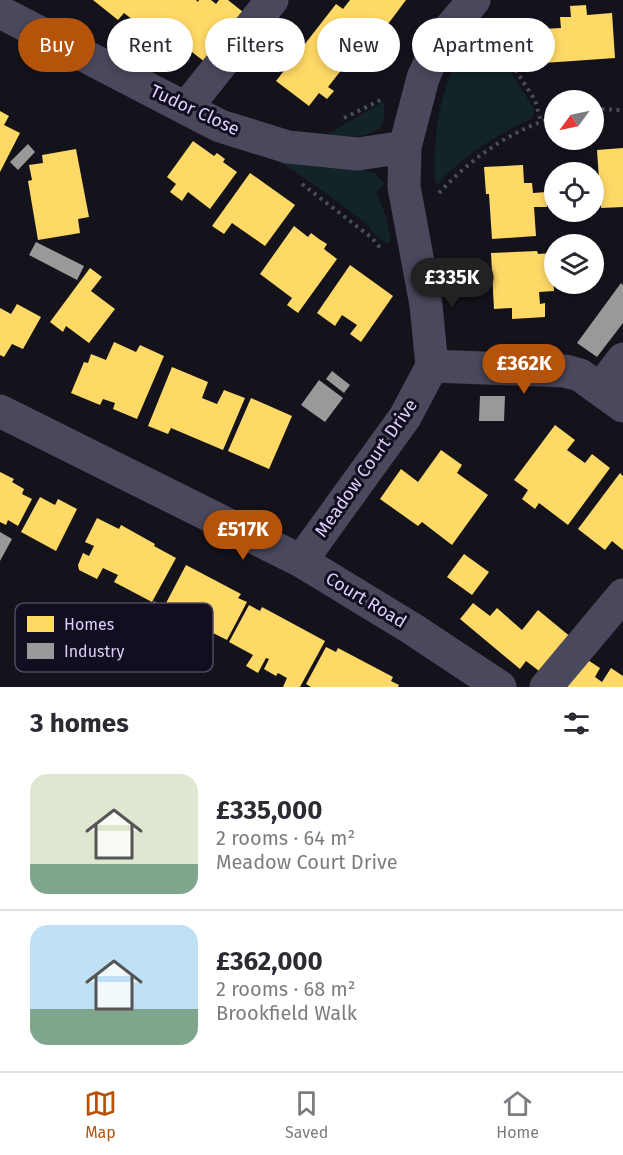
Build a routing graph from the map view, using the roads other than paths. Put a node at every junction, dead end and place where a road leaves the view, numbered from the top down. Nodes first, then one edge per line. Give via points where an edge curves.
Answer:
1 (272, 0) edge
2 (472, 1) edge
3 (0, 12) edge
4 (186, 108) junction
5 (405, 147) junction
6 (623, 359) edge
7 (432, 366) junction
8 (611, 398) edge
9 (0, 411) edge
10 (301, 561) junction
11 (623, 595) edge
12 (484, 683) edge
13 (546, 687) edge

1 - 4 street
2 - 5 street via 440,40 423,78
3 - 4 street, Tudor Close
4 - 5 street, Tudor Close via 220,126 288,147 358,154
5 - 7 street via 404,187 426,305
6 - 8 street
7 - 8 street via 565,371 580,375
7 - 10 street, Meadow Court Drive via 405,417
9 - 10 street, Court Road
10 - 12 street, Court Road via 411,628
11 - 13 street

